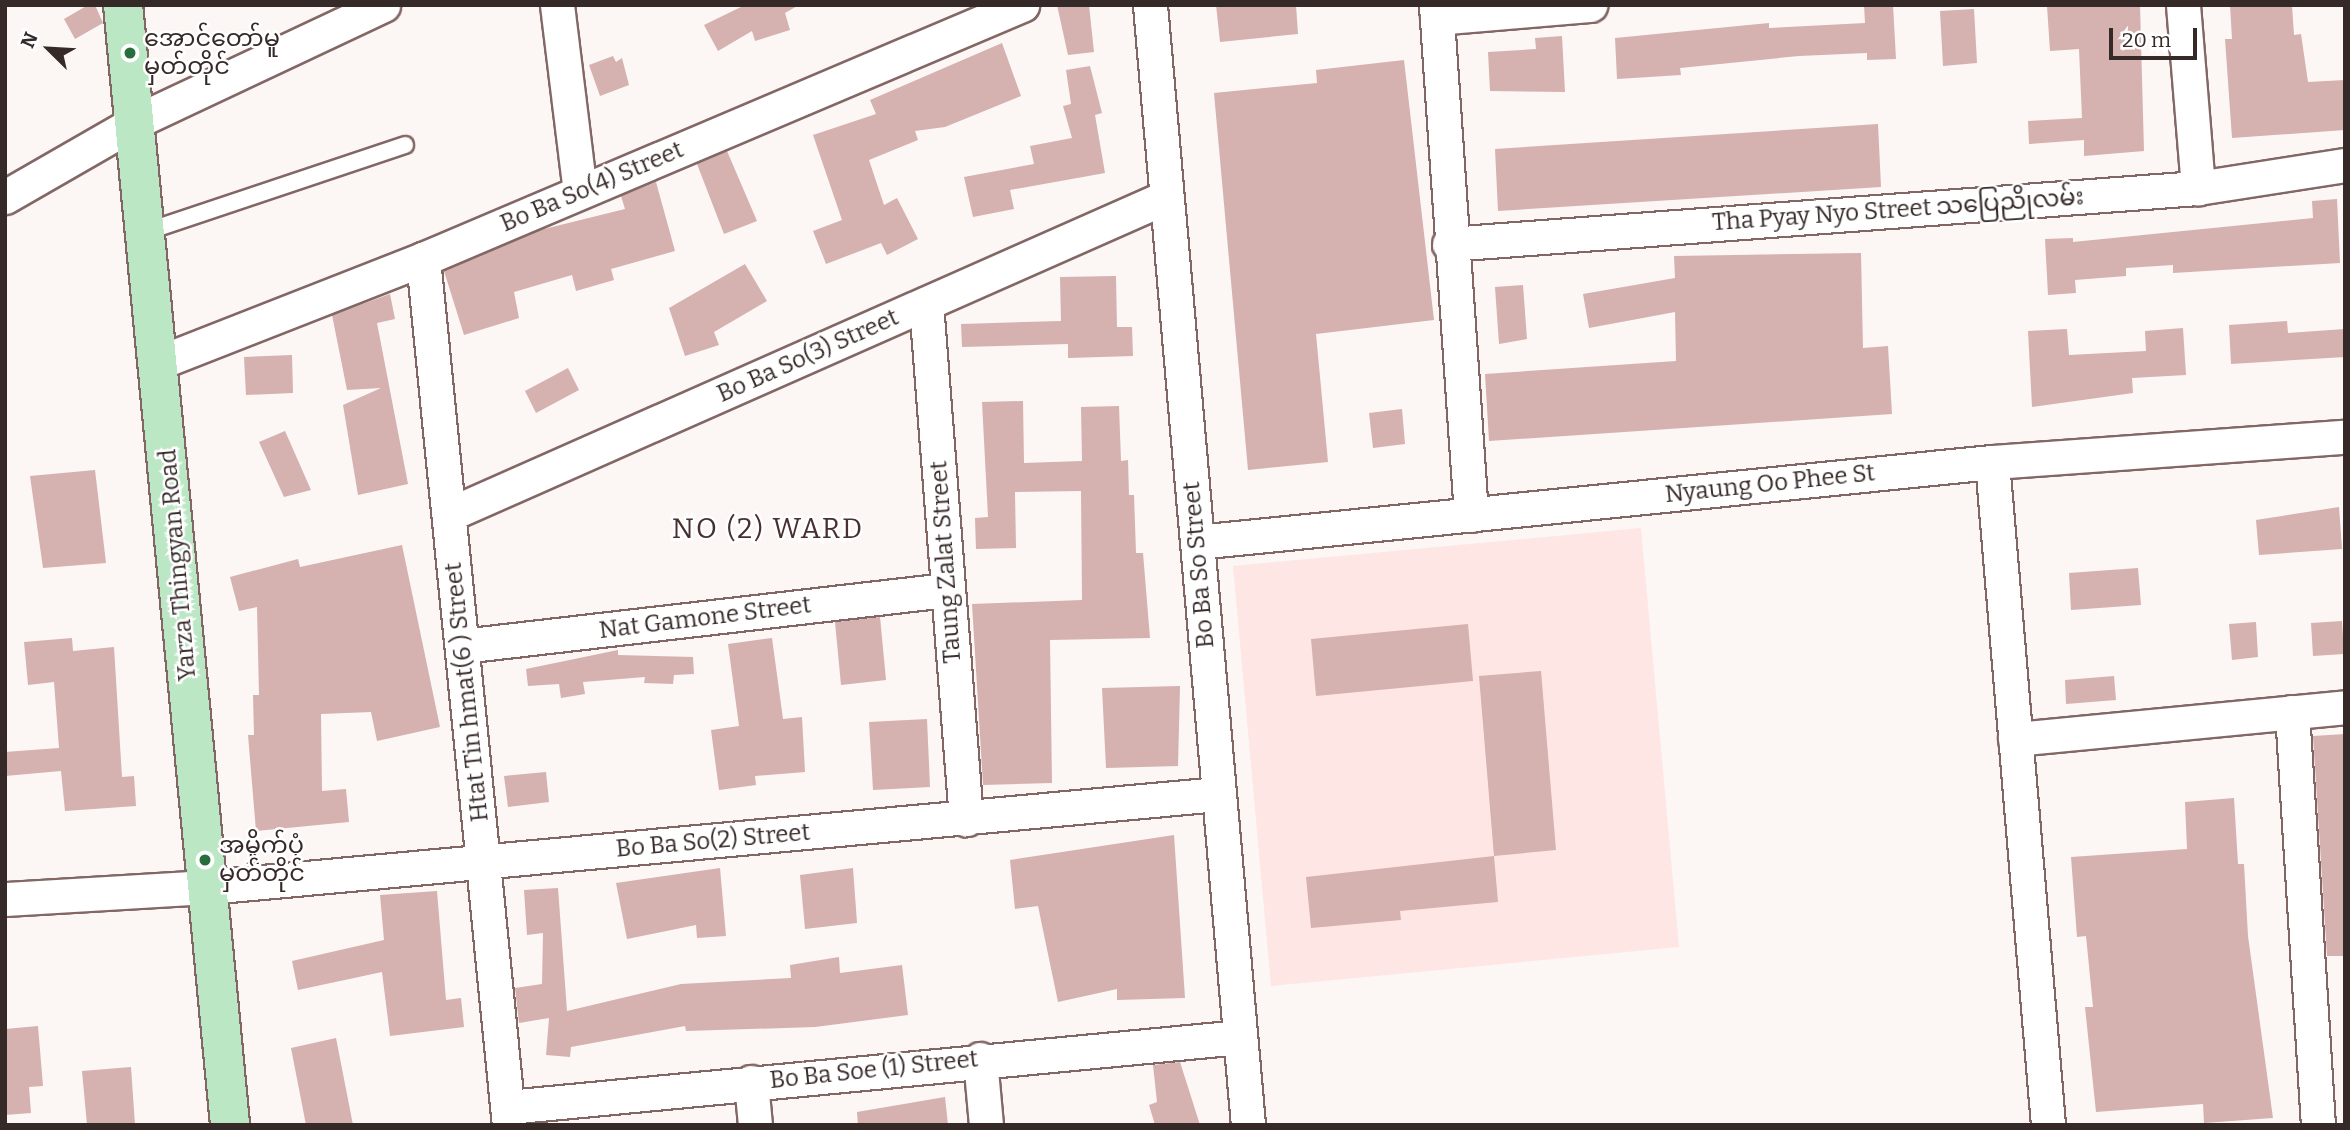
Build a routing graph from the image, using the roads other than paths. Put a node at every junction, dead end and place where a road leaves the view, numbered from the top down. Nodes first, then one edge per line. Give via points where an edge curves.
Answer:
1 (123, 5) edge
2 (383, 5) edge
3 (557, 5) edge
4 (1022, 5) edge
5 (1150, 5) edge
6 (1590, 5) edge
7 (2183, 5) edge
8 (1437, 12) edge
9 (137, 121) junction
10 (405, 145) dead end
11 (2345, 165) edge
12 (2199, 188) junction
13 (580, 192) junction
14 (5, 197) edge
15 (1166, 198) junction
16 (148, 231) junction
17 (1449, 244) junction
18 (423, 259) junction
19 (926, 304) junction
20 (160, 362) junction
21 (2345, 437) edge
22 (1992, 462) junction
23 (450, 514) junction
24 (1471, 515) junction
25 (1197, 542) junction
26 (948, 590) junction
27 (463, 646) junction
28 (2345, 707) edge
29 (2292, 712) junction
30 (2015, 739) junction
31 (1219, 794) junction
32 (966, 819) junction
33 (484, 861) junction
34 (208, 887) junction
35 (5, 899) edge
36 (1240, 1037) junction
37 (980, 1059) junction
38 (751, 1082) junction
39 (509, 1116) edge
40 (230, 1125) edge
41 (755, 1125) edge
42 (986, 1125) edge
43 (1248, 1125) edge
44 (2048, 1125) edge
45 (2318, 1125) edge

1 - 9 main road, Yarza Thingyan Road
2 - 9 street
3 - 13 street
4 - 13 street, Bo Ba So(4) Street
5 - 15 street, Bo Ba So Street
6 - 8 street
7 - 12 street
8 - 17 street
9 - 14 street
9 - 16 main road, Yarza Thingyan Road
10 - 16 lane
11 - 12 street, Tha Pyay Nyo Street သပြေညိုလမ်း
12 - 17 street, Tha Pyay Nyo Street သပြေညိုလမ်း
13 - 18 street, Bo Ba So(4) Street
15 - 19 street, Bo Ba So(3) Street
15 - 25 street, Bo Ba So Street
16 - 20 main road, Yarza Thingyan Road
17 - 24 street
18 - 20 street, Bo Ba So(4) Street
18 - 23 street, Htat Tin hmat(6 ) Street
19 - 23 street, Bo Ba So(3) Street
19 - 26 street, Taung Zalat Street
20 - 34 main road, Yarza Thingyan Road
21 - 22 street, Nyaung Oo Phee St
22 - 24 street, Nyaung Oo Phee St
22 - 30 street
23 - 27 street, Htat Tin hmat(6 ) Street
24 - 25 street, Nyaung Oo Phee St
25 - 31 street, Bo Ba So Street
26 - 27 street, Nat Gamone Street
26 - 32 street, Taung Zalat Street
27 - 33 street, Htat Tin hmat(6 ) Street
28 - 29 street
29 - 30 street
29 - 45 street
30 - 44 street
31 - 32 street, Bo Ba So(2) Street
31 - 36 street, Bo Ba So Street
32 - 33 street, Bo Ba So(2) Street
33 - 34 street, Bo Ba So(2) Street
33 - 39 street, Htat Tin hmat(6 ) Street
34 - 35 street, Bo Ba So(2) Street
34 - 40 main road, Yarza Thingyan Road
36 - 37 street, Bo Ba Soe (1) Street
36 - 43 street, Bo Ba So Street
37 - 38 street, Bo Ba Soe (1) Street
37 - 42 street
38 - 39 street, Bo Ba Soe (1) Street
38 - 41 street

